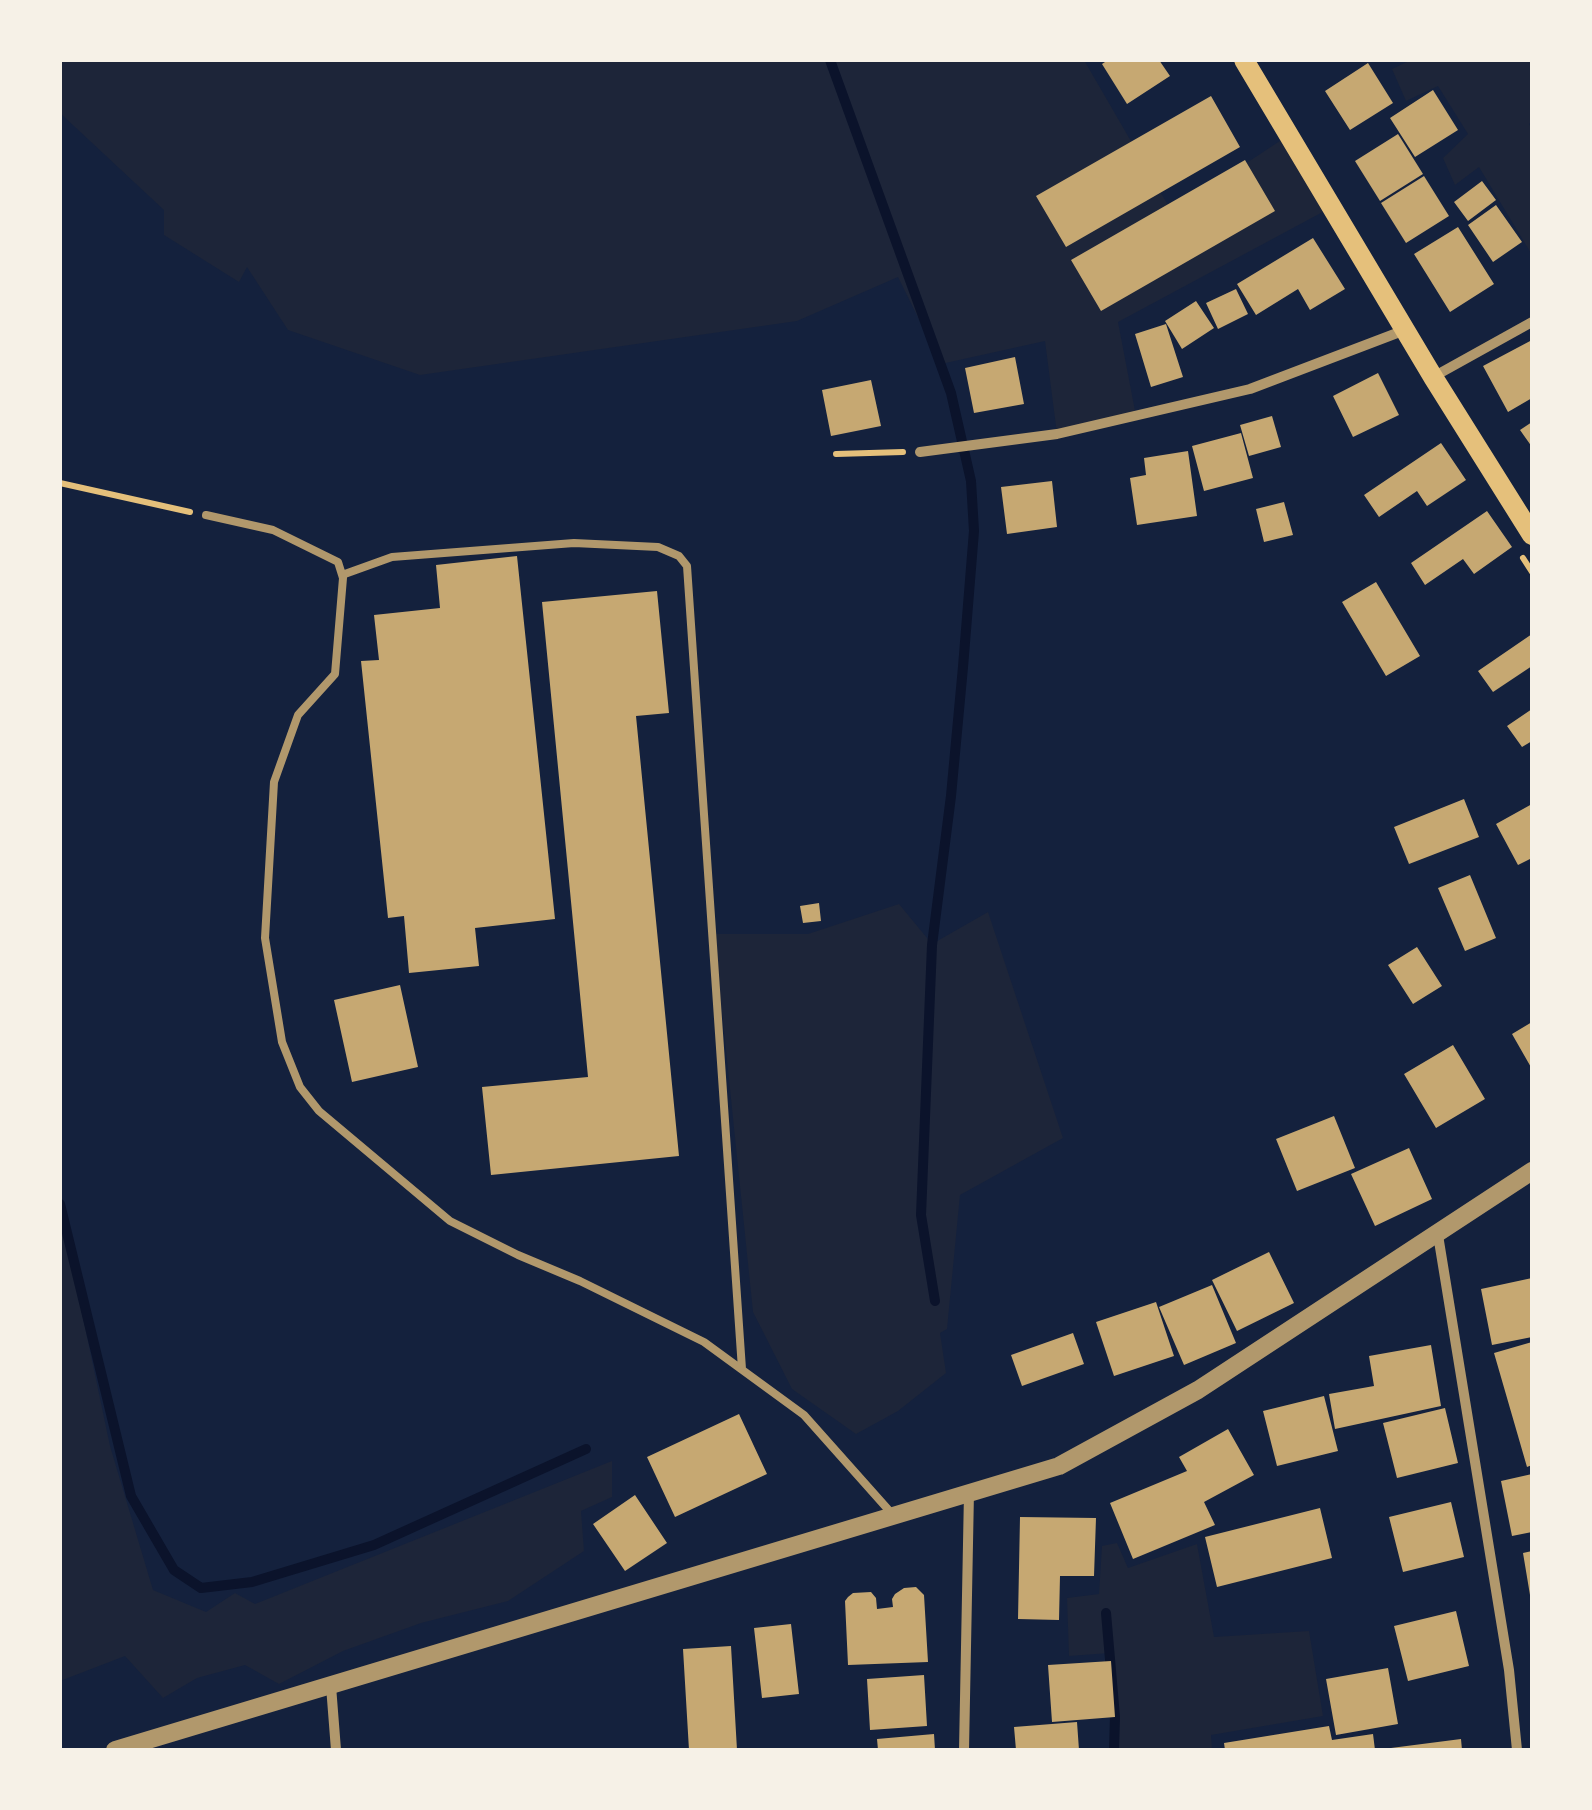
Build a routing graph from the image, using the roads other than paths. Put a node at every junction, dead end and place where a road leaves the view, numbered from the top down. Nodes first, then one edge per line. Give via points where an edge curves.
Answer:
1 (1244, 60) edge
2 (1532, 322) edge
3 (1405, 330) junction
4 (1433, 377) junction
5 (920, 452) road end
6 (206, 515) road end
7 (1532, 535) edge
8 (342, 575) junction
9 (1532, 1172) edge
10 (1438, 1235) junction
11 (742, 1370) junction
12 (969, 1492) junction
13 (893, 1516) junction
14 (331, 1686) junction
15 (115, 1750) edge
16 (336, 1750) edge
17 (964, 1750) edge
18 (1516, 1750) edge

1 - 3 main road
2 - 4 street
3 - 4 main road
3 - 5 street via 1250,388 1057,434
4 - 7 main road
6 - 8 lane via 273,530 338,562
8 - 11 lane via 335,674 298,715 274,782 265,938 282,1042 300,1088 450,1221 704,1342
8 - 11 lane via 392,556 574,543 658,548 687,566
9 - 10 street
10 - 12 street via 1198,1390 1098,1446 1060,1466
10 - 18 street
11 - 13 lane via 804,1415
12 - 13 street
12 - 17 street
13 - 14 street
14 - 15 street
14 - 16 street

